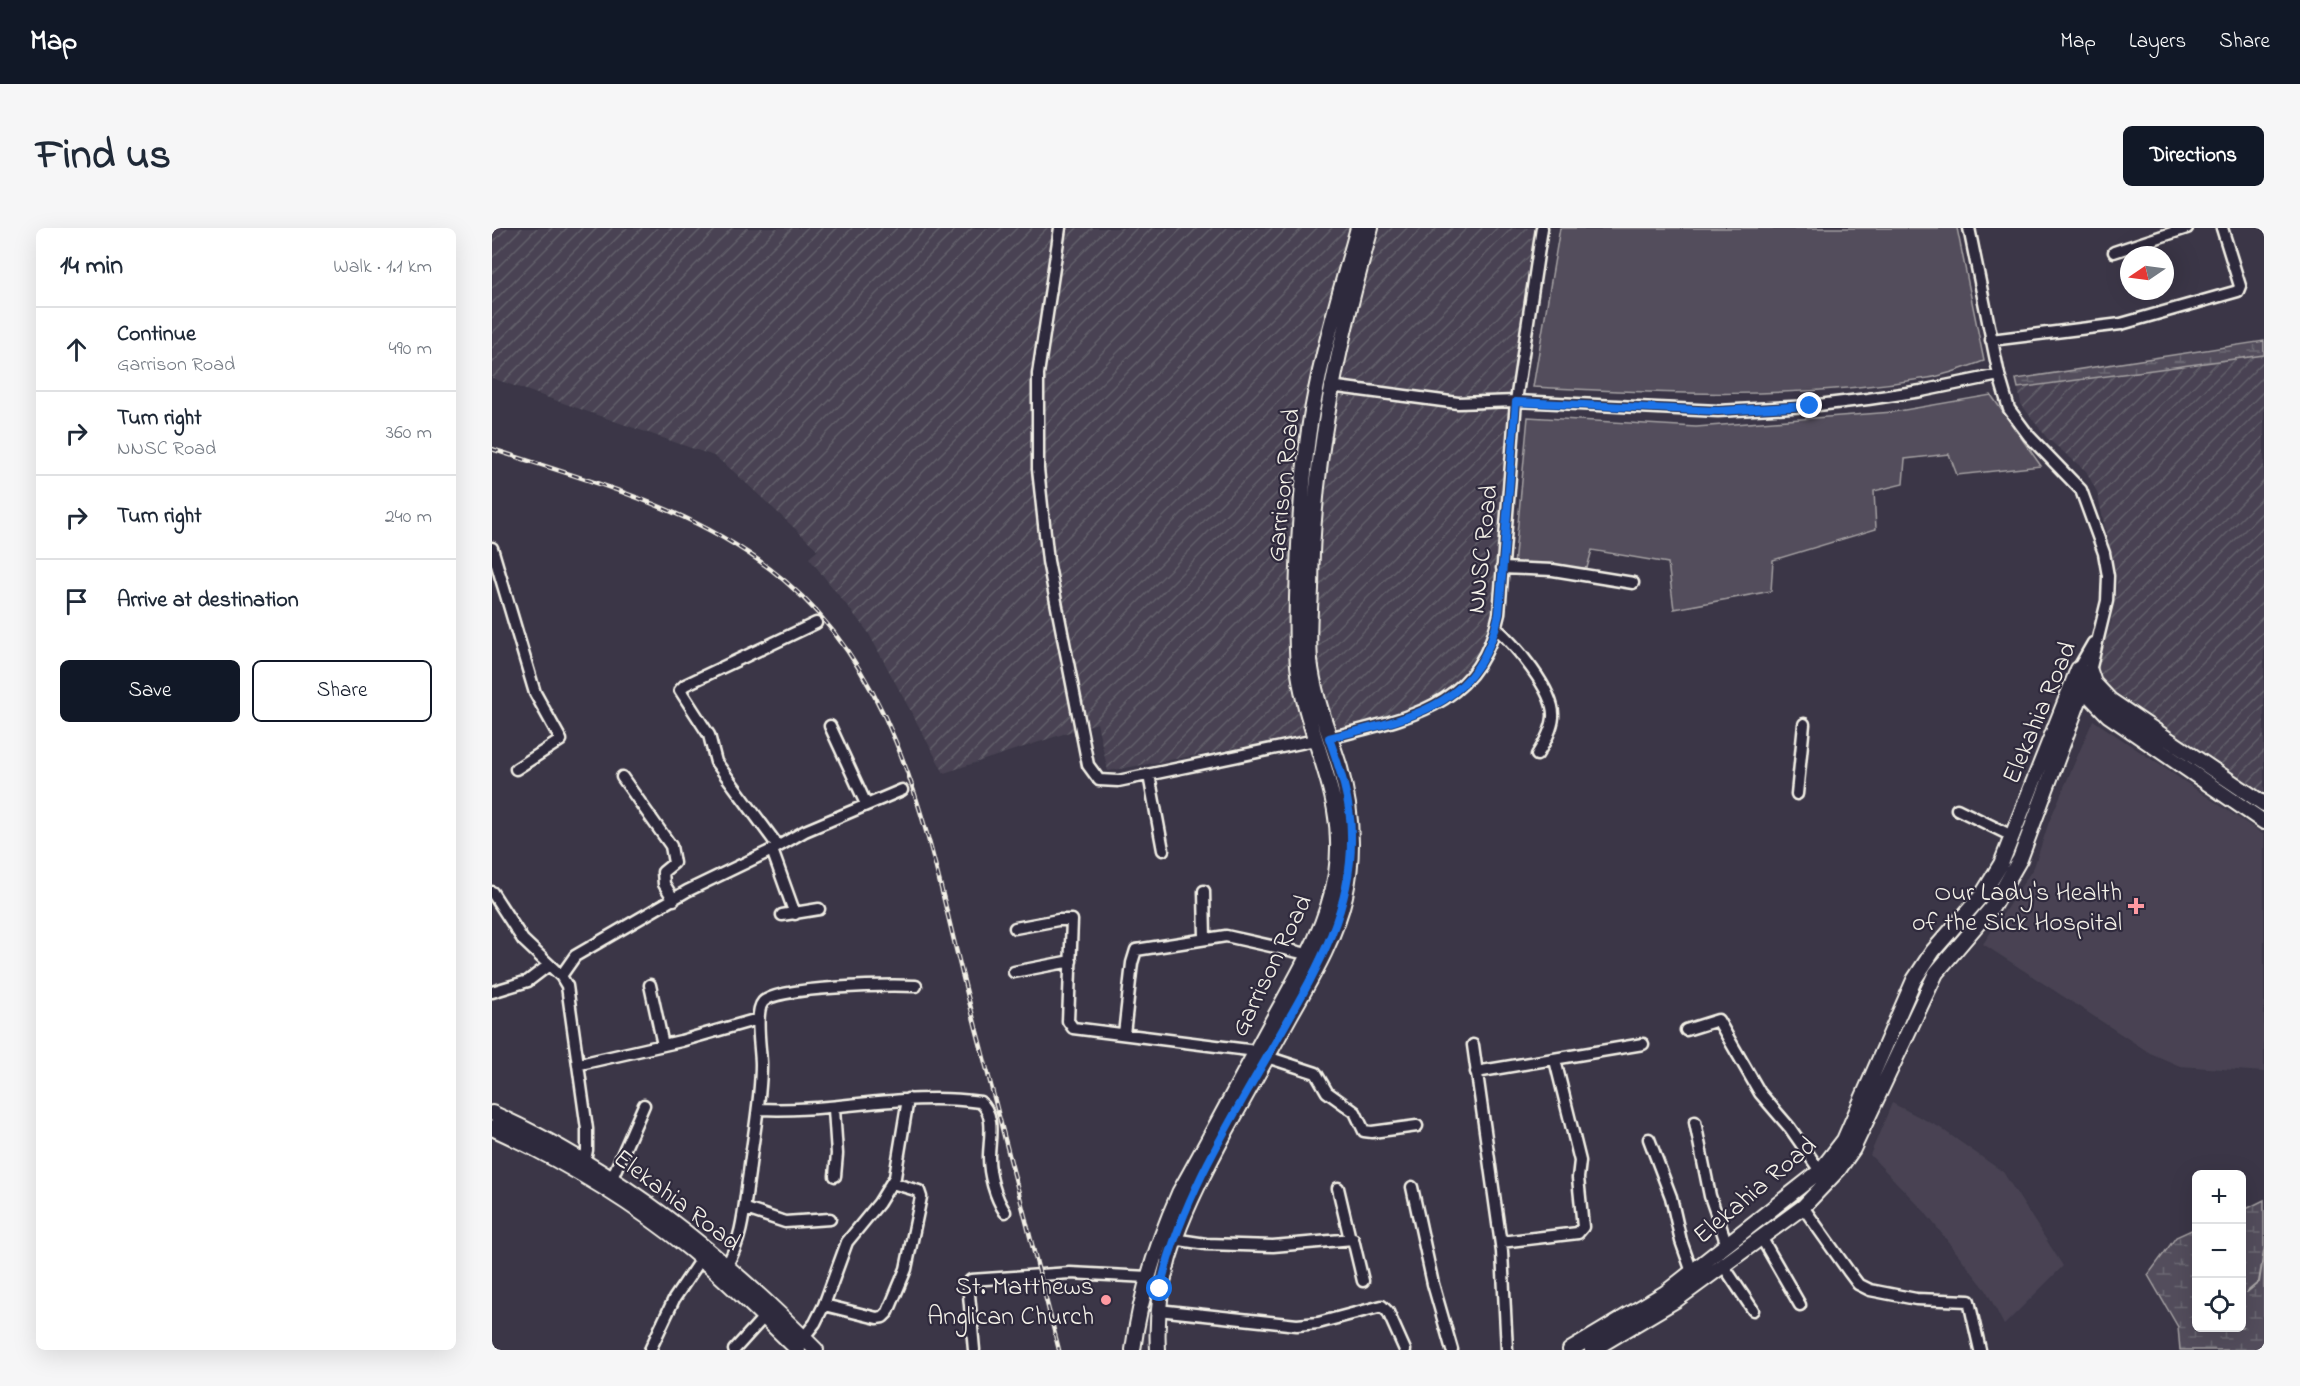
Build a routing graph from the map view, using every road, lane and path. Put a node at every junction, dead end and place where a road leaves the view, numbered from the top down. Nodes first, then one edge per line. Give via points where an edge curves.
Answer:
1 (1060, 228) edge
2 (1358, 228) edge
3 (1371, 228) edge
4 (1542, 228) edge
5 (1969, 228) edge
6 (2187, 228) edge
7 (2222, 228) edge
8 (2114, 252) dead end
9 (1992, 340) junction
10 (1999, 375) junction
11 (1330, 386) junction
12 (1516, 402) junction
13 (492, 548) edge
14 (1502, 568) junction
15 (497, 583) edge
16 (1633, 583) dead end
17 (816, 623) dead end
18 (1496, 628) junction
19 (2084, 670) junction
20 (2084, 693) junction
21 (2110, 700) junction
22 (2065, 702) junction
23 (2108, 715) junction
24 (2074, 719) junction
25 (1804, 724) dead end
26 (830, 726) dead end
27 (1322, 739) junction
28 (1538, 755) dead end
29 (516, 770) dead end
30 (1149, 775) junction
31 (622, 777) dead end
32 (902, 790) dead end
33 (1797, 794) dead end
34 (866, 804) junction
35 (2264, 804) edge
36 (1957, 809) dead end
37 (2264, 822) edge
38 (2012, 836) junction
39 (775, 848) junction
40 (1162, 850) dead end
41 (1204, 891) dead end
42 (492, 892) edge
43 (674, 900) junction
44 (496, 908) edge
45 (819, 909) dead end
46 (795, 914) junction
47 (782, 915) dead end
48 (1015, 928) dead end
49 (1205, 938) junction
50 (1307, 954) junction
51 (1071, 961) junction
52 (549, 965) junction
53 (1014, 972) dead end
54 (561, 976) junction
55 (650, 985) dead end
56 (916, 986) dead end
57 (492, 992) edge
58 (758, 1018) junction
59 (1686, 1030) dead end
60 (1124, 1034) junction
61 (1643, 1044) dead end
62 (663, 1045) junction
63 (1473, 1045) dead end
64 (1261, 1054) junction
65 (1555, 1060) junction
66 (580, 1064) junction
67 (1476, 1072) junction
68 (908, 1099) junction
69 (644, 1105) dead end
70 (759, 1109) junction
71 (834, 1109) junction
72 (492, 1113) edge
73 (1695, 1122) dead end
74 (1417, 1126) dead end
75 (492, 1128) edge
76 (1649, 1139) dead end
77 (585, 1160) junction
78 (1820, 1171) junction
79 (835, 1176) dead end
80 (612, 1178) junction
81 (892, 1183) junction
82 (1412, 1186) dead end
83 (1338, 1188) dead end
84 (1803, 1207) junction
85 (746, 1209) junction
86 (1005, 1212) dead end
87 (830, 1219) dead end
88 (1761, 1237) junction
89 (1173, 1239) junction
90 (1350, 1239) junction
91 (1501, 1242) junction
92 (1727, 1245) junction
93 (701, 1258) junction
94 (727, 1265) junction
95 (1723, 1265) junction
96 (1692, 1272) junction
97 (1148, 1277) junction
98 (1363, 1281) dead end
99 (824, 1305) junction
100 (1800, 1305) dead end
101 (1158, 1310) junction
102 (1753, 1310) dead end
103 (764, 1317) junction
104 (799, 1345) edge
105 (650, 1350) edge
106 (734, 1350) edge
107 (816, 1350) edge
108 (974, 1350) edge
109 (1133, 1350) edge
110 (1158, 1350) edge
111 (1405, 1350) edge
112 (1452, 1350) edge
113 (1507, 1350) edge
114 (1570, 1350) edge
115 (1592, 1350) edge
116 (1980, 1350) edge

1 - 30 street, NNSC Road via 1036,401 1041,509 1048,561 1088,765 1093,775 1106,782
2 - 27 main road, Garrison Road via 1322,364 1300,508 1296,630 1301,684
3 - 11 main road, Garrison Road
4 - 12 street, NNSC Road
5 - 9 street, Elekahia Road
6 - 8 street
7 - 9 street via 2240,286 2238,291 2113,325
9 - 10 street, Elekahia Road
10 - 12 street via 1921,392 1750,410
10 - 19 street, Elekahia Road via 2009,409 2022,428 2077,484 2104,553 2107,601
11 - 12 street via 1458,403
11 - 27 main road, Garrison Road via 1312,546 1310,657
12 - 14 street, NNSC Road
13 - 15 street
14 - 16 street via 1552,570
14 - 18 street, NNSC Road
15 - 29 street via 535,693 561,740
17 - 39 street via 680,690 709,735 716,762
18 - 27 street, NNSC Road via 1482,661 1469,681 1452,696 1412,716
18 - 28 street via 1524,659 1551,704 1552,724
19 - 20 main road, Elekahia Road
19 - 21 main road
19 - 22 main road, Elekahia Road
20 - 21 main road
20 - 22 main road
20 - 23 main road
20 - 24 main road, Elekahia Road
21 - 35 main road
22 - 38 main road, Elekahia Road
23 - 24 main road via 2089,712
23 - 37 main road
24 - 84 main road, Elekahia Road via 2007,885 1936,973 1853,1149
25 - 33 street
26 - 34 street
27 - 30 street, NNSC Road
27 - 50 main road, Garrison Road via 1334,793 1338,851 1333,890
27 - 64 main road, Garrison Road via 1341,774 1350,814 1346,892 1324,954
30 - 40 street
31 - 43 street via 671,846 674,863 663,872 663,879
32 - 34 street
34 - 39 street
36 - 38 street
38 - 78 main road, Elekahia Road via 1982,895 1918,974 1844,1140
39 - 43 street
39 - 46 street
41 - 49 street
42 - 44 street
43 - 54 street via 575,956
44 - 52 street
45 - 46 street
46 - 47 street
48 - 51 street via 1071,919
49 - 50 street via 1226,936
49 - 60 street via 1136,950
50 - 64 main road, Garrison Road
51 - 53 street
51 - 60 street via 1069,1025
52 - 54 street
52 - 57 street via 528,981
54 - 66 street via 571,997
55 - 62 street
56 - 58 street via 851,987 770,997 762,1003
58 - 62 street
58 - 70 street
59 - 78 street via 1718,1020 1760,1093
60 - 64 street
61 - 65 street
62 - 66 street
63 - 67 street
64 - 74 street via 1316,1073 1328,1092 1355,1112 1364,1131
64 - 89 main road, Garrison Road
64 - 97 main road, Garrison Road via 1179,1193
65 - 67 street
65 - 91 street via 1580,1161 1583,1227 1578,1233
66 - 77 street via 588,1141
67 - 91 street
68 - 71 street
68 - 81 street
68 - 86 street via 984,1104 990,1125 989,1157 994,1184
69 - 80 street
70 - 71 street
70 - 85 street
71 - 79 street
72 - 77 main road, Elekahia Road
73 - 92 street via 1710,1196
75 - 93 main road, Elekahia Road via 596,1183
76 - 96 street via 1671,1197
77 - 80 main road, Elekahia Road
78 - 92 main road, Elekahia Road
80 - 94 main road, Elekahia Road
81 - 99 street via 847,1242
81 - 99 street via 919,1191 921,1197 906,1269 888,1312 877,1318
82 - 112 street
83 - 90 street
84 - 88 main road, Elekahia Road
84 - 116 street via 1858,1284 1916,1299 1969,1301
85 - 87 street via 785,1222
85 - 94 street
88 - 95 main road, Elekahia Road
88 - 100 street
89 - 90 street via 1273,1246
89 - 101 main road, Garrison Road
90 - 98 street via 1356,1245
91 - 113 street
92 - 96 main road, Elekahia Road
93 - 103 main road, Elekahia Road
93 - 105 street via 674,1299
94 - 104 main road, Elekahia Road
95 - 102 street
95 - 115 main road, Elekahia Road via 1676,1300
96 - 114 main road, Elekahia Road via 1665,1293
97 - 108 street via 1070,1274 971,1280 968,1283
97 - 109 main road, Garrison Road
99 - 104 street
101 - 110 main road, Garrison Road
101 - 111 street via 1297,1325 1382,1306
103 - 104 main road, Elekahia Road
103 - 106 street
104 - 107 main road, Elekahia Road

